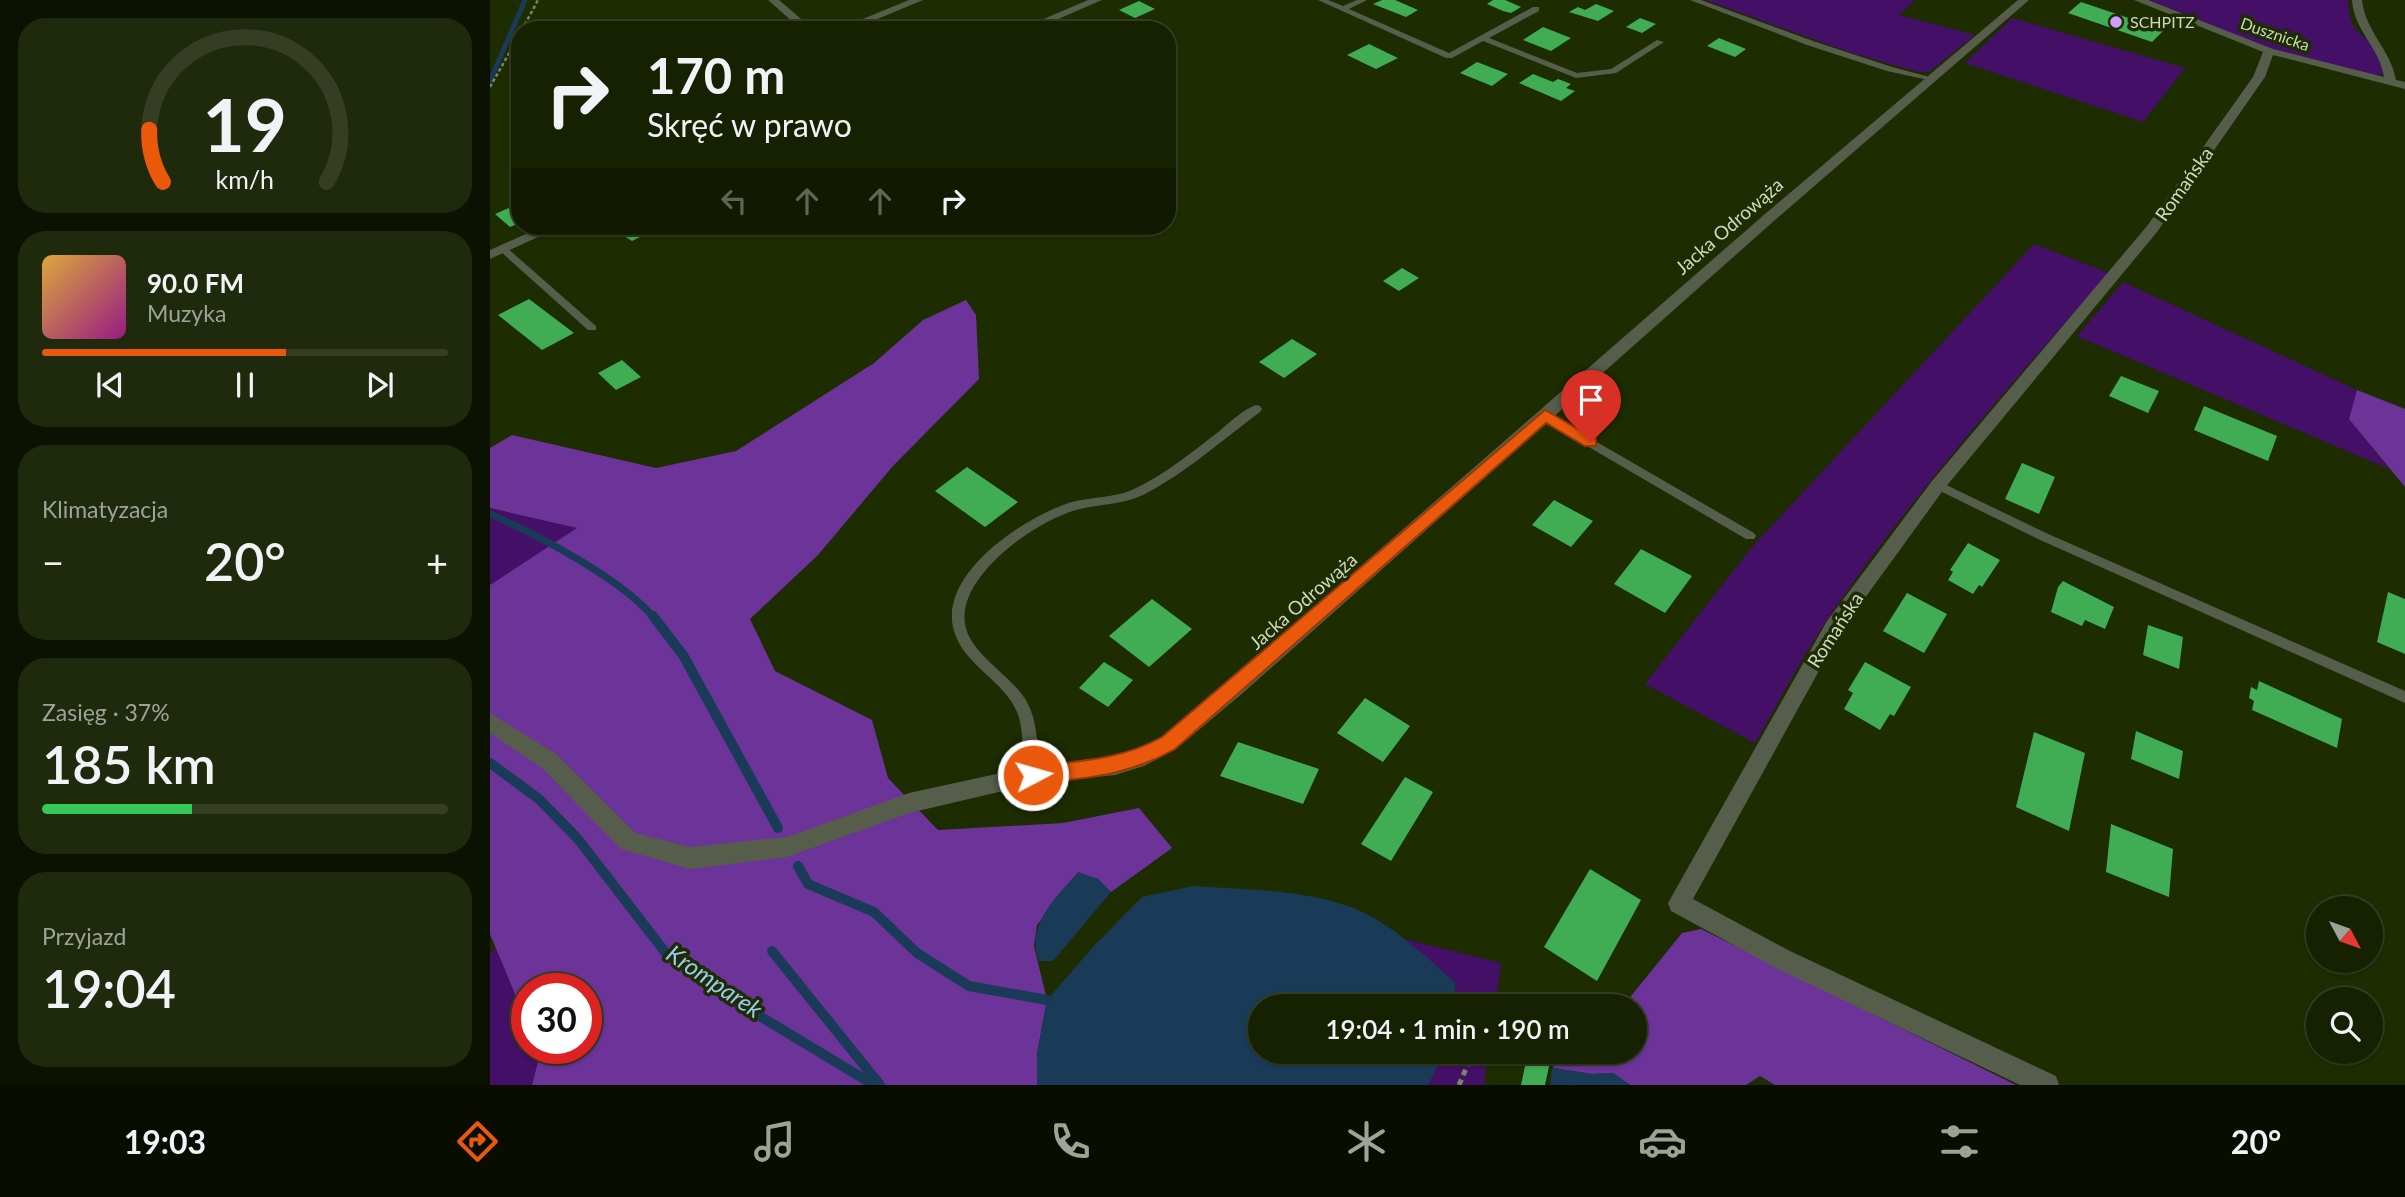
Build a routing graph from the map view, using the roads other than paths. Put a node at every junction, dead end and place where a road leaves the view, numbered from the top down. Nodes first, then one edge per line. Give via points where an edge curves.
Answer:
1 (773, 0) edge
2 (918, 0) edge
3 (1097, 0) edge
4 (1322, 0) edge
5 (1363, 0) edge
6 (1694, 0) edge
7 (2024, 0) edge
8 (2139, 0) edge
9 (2357, 0) edge
10 (1343, 9) junction
11 (1536, 9) dead end
12 (798, 21) edge
13 (864, 21) edge
14 (1045, 21) edge
15 (1483, 38) junction
16 (1661, 42) dead end
17 (2269, 51) junction
18 (1933, 79) junction
19 (2390, 83) junction
20 (2405, 86) edge
21 (535, 235) edge
22 (497, 252) edge
23 (592, 328) dead end
24 (1256, 409) dead end
25 (1545, 416) junction
26 (1938, 485) junction
27 (1750, 536) dead end
28 (2405, 697) edge
29 (490, 722) edge
30 (1033, 775) junction
31 (2047, 1085) edge

1 - 12 street
2 - 13 street
3 - 14 street
4 - 10 lane
5 - 10 lane
6 - 18 lane via 1810,43
7 - 18 street, Jacka Odrowąża
8 - 17 street, Dusznicka
9 - 19 street via 2359,23 2390,69
10 - 15 lane via 1449,56
11 - 15 lane
15 - 16 lane via 1576,76 1613,71
17 - 19 street, Dusznicka
17 - 26 street, Romańska via 2259,77 2152,229
18 - 25 street, Jacka Odrowąża
19 - 20 street, Dusznicka
21 - 22 street
22 - 23 lane
24 - 30 lane via 1135,493 1071,506 1042,519 1006,543 975,575 958,602 958,625 971,649 1007,684 1023,709
25 - 27 lane
25 - 30 street, Jacka Odrowąża via 1169,743 1115,766
26 - 28 lane
26 - 31 street, Romańska via 1834,626 1679,903 1782,959
29 - 30 street, Jacka Odrowąża via 550,761 629,842 690,858 788,847 909,803

